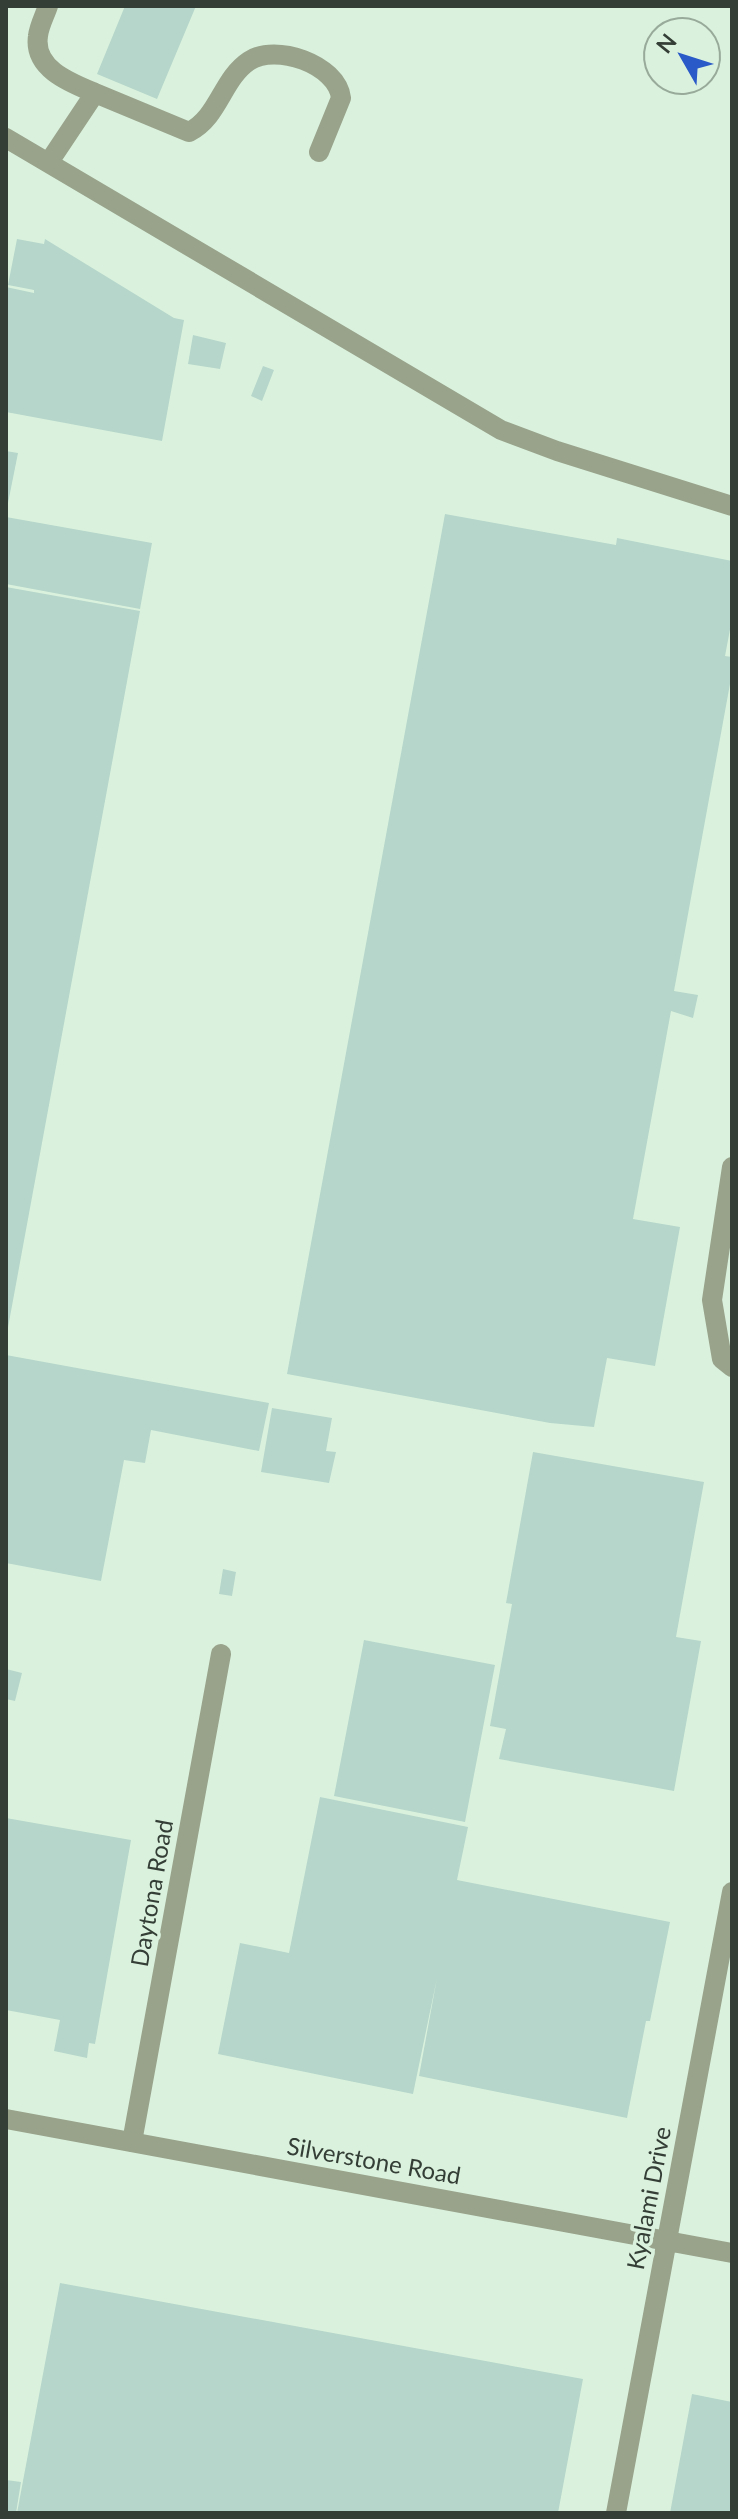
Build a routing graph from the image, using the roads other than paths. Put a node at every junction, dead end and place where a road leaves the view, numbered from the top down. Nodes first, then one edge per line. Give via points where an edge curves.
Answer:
1 (48, 6) edge
2 (95, 93) junction
3 (6, 138) edge
4 (319, 152) dead end
5 (49, 162) junction
6 (732, 506) edge
7 (732, 1167) edge
8 (732, 1367) edge
9 (221, 1654) dead end
10 (732, 1892) edge
11 (6, 2119) edge
12 (132, 2142) junction
13 (667, 2240) junction
14 (732, 2253) edge
15 (616, 2513) edge

1 - 2 street via 38,52 60,76
2 - 4 street via 189,132 206,121 249,61 261,55 289,55 330,75 340,89
2 - 5 street
3 - 5 street
5 - 6 street via 501,430
7 - 8 street via 712,1300 722,1359
9 - 12 street, Daytona Road
10 - 13 street, Kyalami Drive
11 - 12 street, Silverstone Road
12 - 13 street, Silverstone Road
13 - 14 street, Silverstone Road
13 - 15 street, Kyalami Drive

